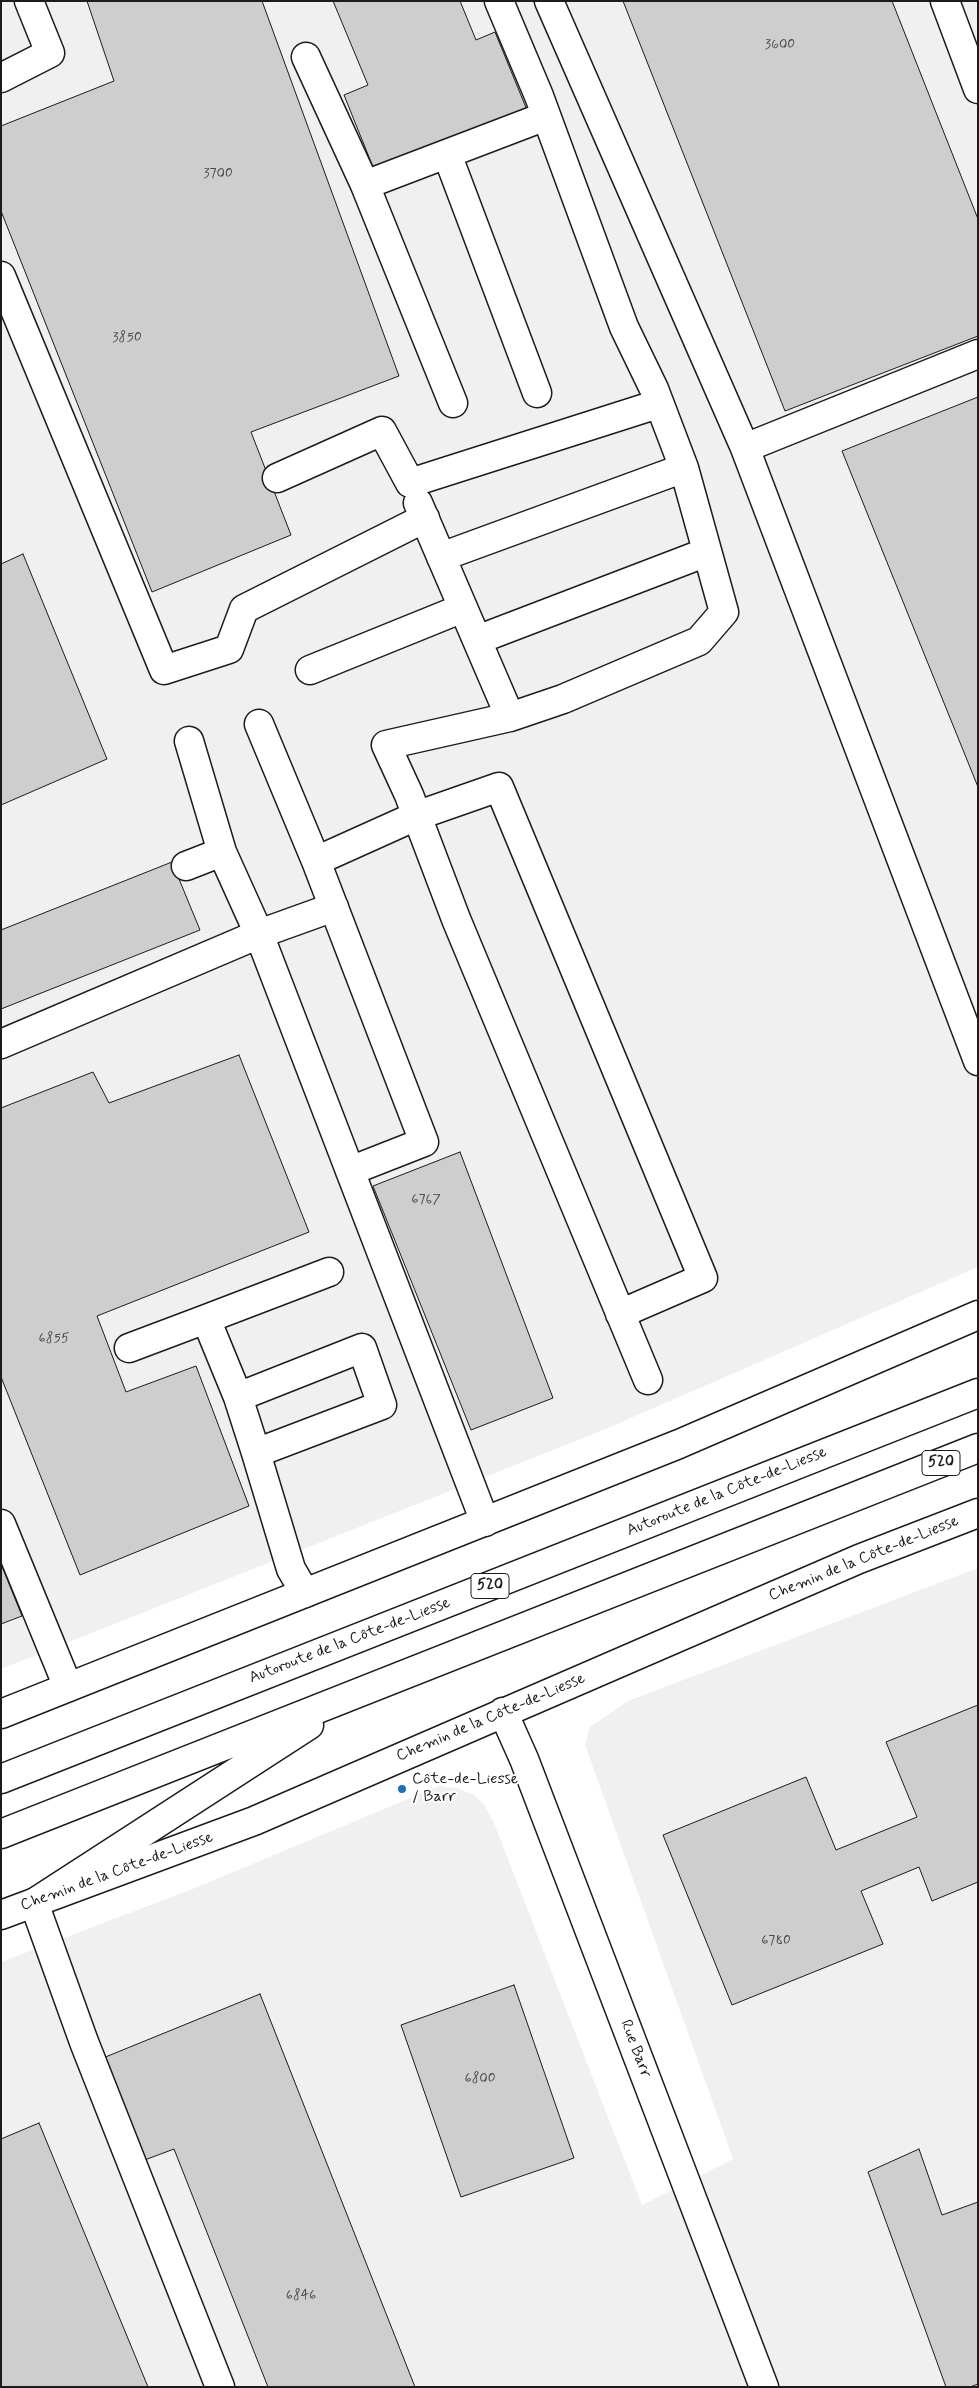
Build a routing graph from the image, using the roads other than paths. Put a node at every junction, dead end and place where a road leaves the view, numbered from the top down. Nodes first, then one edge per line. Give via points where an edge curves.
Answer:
1 (29, 1) edge
2 (499, 1) edge
3 (549, 1) edge
4 (945, 1) edge
5 (306, 57) dead end
6 (1, 78) edge
7 (978, 89) edge
8 (546, 116) junction
9 (448, 154) junction
10 (365, 185) junction
11 (1, 276) edge
12 (978, 354) edge
13 (537, 393) dead end
14 (453, 403) dead end
15 (658, 404) junction
16 (745, 448) junction
17 (684, 468) junction
18 (277, 478) dead end
19 (410, 483) junction
20 (425, 518) junction
21 (707, 552) junction
22 (441, 557) junction
23 (463, 608) junction
24 (477, 640) junction
25 (310, 670) dead end
26 (510, 717) junction
27 (259, 724) dead end
28 (189, 742) dead end
29 (416, 816) junction
30 (222, 852) junction
31 (316, 862) junction
32 (186, 866) dead end
33 (334, 907) junction
34 (259, 934) junction
35 (1, 1044) edge
36 (978, 1061) edge
37 (350, 1171) junction
38 (328, 1272) dead end
39 (620, 1314) junction
40 (978, 1314) edge
41 (206, 1318) junction
42 (129, 1348) dead end
43 (648, 1380) dead end
44 (978, 1392) edge
45 (238, 1397) junction
46 (978, 1448) edge
47 (256, 1453) junction
48 (978, 1513) edge
49 (485, 1522) junction
50 (1, 1524) edge
51 (305, 1593) junction
52 (68, 1687) junction
53 (359, 1692) junction
54 (502, 1712) junction
55 (1, 1714) edge
56 (1, 1779) edge
57 (1, 1834) edge
58 (34, 1903) junction
59 (1, 1915) edge
60 (220, 2387) edge
61 (764, 2387) edge

1 - 6 main road via 50,53
2 - 8 main road
3 - 16 main road
4 - 7 main road
5 - 10 main road
8 - 9 main road
8 - 15 main road via 624,327
9 - 10 main road
9 - 13 main road
10 - 14 main road
11 - 20 main road via 164,670 229,650 244,609
12 - 16 main road
15 - 17 main road
15 - 19 main road
16 - 36 main road
17 - 21 main road
17 - 22 main road
18 - 19 main road via 382,431
19 - 20 main road
20 - 22 main road
21 - 24 main road
21 - 26 main road via 724,612 699,641 563,699
22 - 23 main road
23 - 24 main road
23 - 25 main road
24 - 26 main road
26 - 29 main road via 386,745
27 - 31 main road
28 - 30 main road
29 - 31 main road
29 - 39 main road via 459,928
29 - 39 main road via 499,787 703,1278
30 - 32 main road
30 - 34 main road
31 - 33 main road
33 - 34 main road
33 - 37 main road via 424,1142
34 - 35 main road
34 - 37 main road
37 - 49 main road
38 - 41 main road
39 - 43 main road
40 - 49 main road via 736,1420
41 - 42 main road
41 - 45 main road
44 - 56 main road, Autoroute de la Côte-de-Liesse / 520
45 - 47 main road
45 - 47 main road via 362,1348 382,1405
46 - 53 main road, 520
47 - 51 main road via 291,1569
48 - 54 main road, Chemin de la Côte-de-Liesse via 859,1559
49 - 51 main road
50 - 52 main road
51 - 52 main road
52 - 55 main road
53 - 57 main road, 520
53 - 58 main road
54 - 58 main road, Chemin de la Côte-de-Liesse via 254,1821
54 - 61 main road, Rue Barr via 524,1759
58 - 59 main road, Chemin de la Côte-de-Liesse
58 - 60 main road via 88,2051

